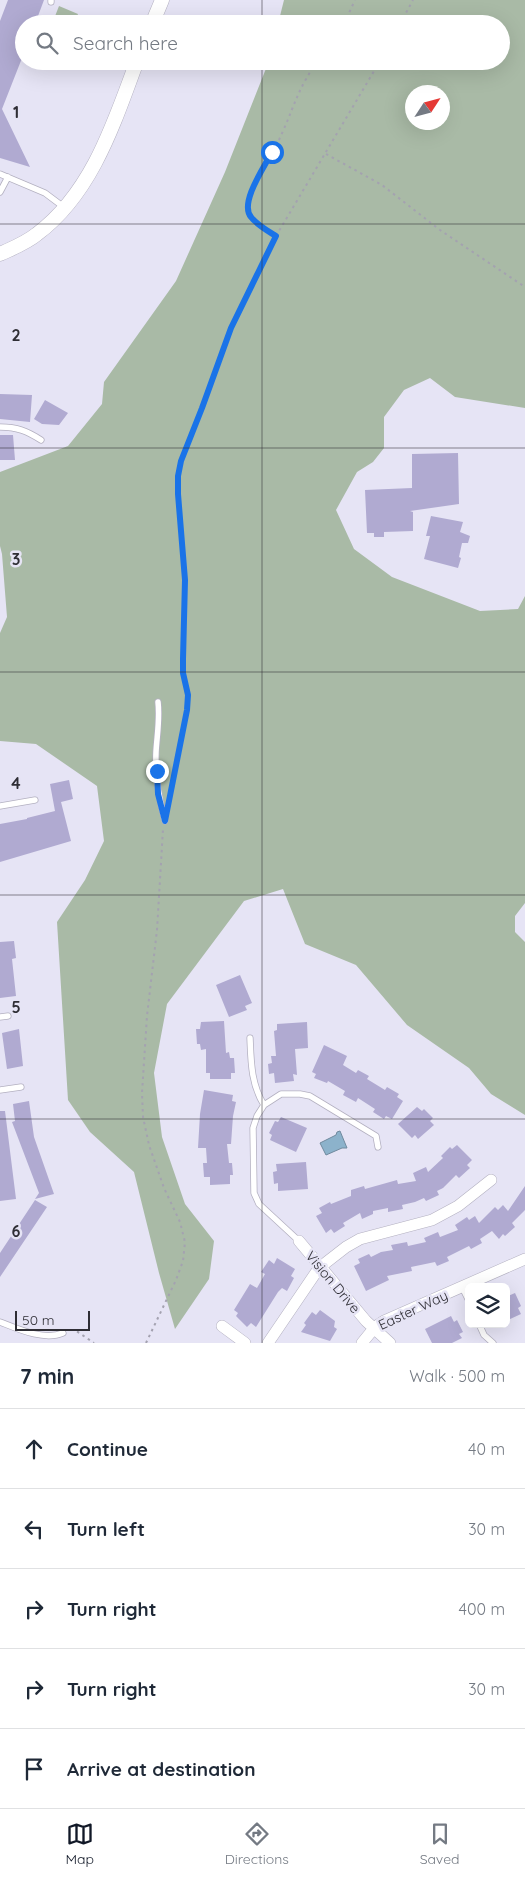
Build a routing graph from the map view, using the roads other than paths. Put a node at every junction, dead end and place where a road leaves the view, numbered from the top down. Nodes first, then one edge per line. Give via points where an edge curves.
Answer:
1 (162, 0) edge
2 (156, 15) edge
3 (134, 70) edge
4 (0, 174) edge
5 (8, 177) junction
6 (0, 192) edge
7 (65, 208) junction
8 (0, 254) edge
9 (0, 426) edge
10 (41, 440) dead end
11 (158, 702) dead end
12 (35, 800) dead end
13 (0, 806) edge
14 (165, 821) road end
15 (8, 1016) dead end
16 (0, 1017) edge
17 (250, 1038) dead end
18 (21, 1087) dead end
19 (0, 1090) edge
20 (264, 1105) junction
21 (378, 1147) dead end
22 (491, 1180) dead end
23 (299, 1241) joint
24 (525, 1259) edge
25 (320, 1268) junction
26 (462, 1287) junction
27 (465, 1293) edge
28 (0, 1322) edge
29 (222, 1326) dead end
30 (481, 1328) edge
31 (373, 1329) junction
32 (63, 1333) road end
33 (245, 1343) edge
34 (268, 1343) edge
35 (362, 1343) edge
36 (390, 1343) edge
37 (493, 1343) edge

1 - 2 street
3 - 7 street via 109,136
4 - 5 lane
5 - 6 lane
5 - 7 lane via 46,193
7 - 8 street via 36,235
9 - 10 lane via 22,429
11 - 14 lane via 156,754
12 - 13 lane
15 - 16 lane
17 - 20 lane via 252,1075
18 - 19 lane
20 - 21 lane via 280,1094 310,1096 376,1136
20 - 23 lane via 253,1128 254,1193 259,1204
22 - 25 street via 458,1206 432,1220 360,1239
23 - 25 street, Vision Drive
24 - 26 street, Easter Way
25 - 31 street, Vision Drive
25 - 34 street
26 - 27 lane
26 - 31 street, Easter Way via 386,1320
28 - 32 lane via 42,1335
29 - 33 street
30 - 37 lane
31 - 35 street, Easter Way
31 - 36 street, Vision Drive

